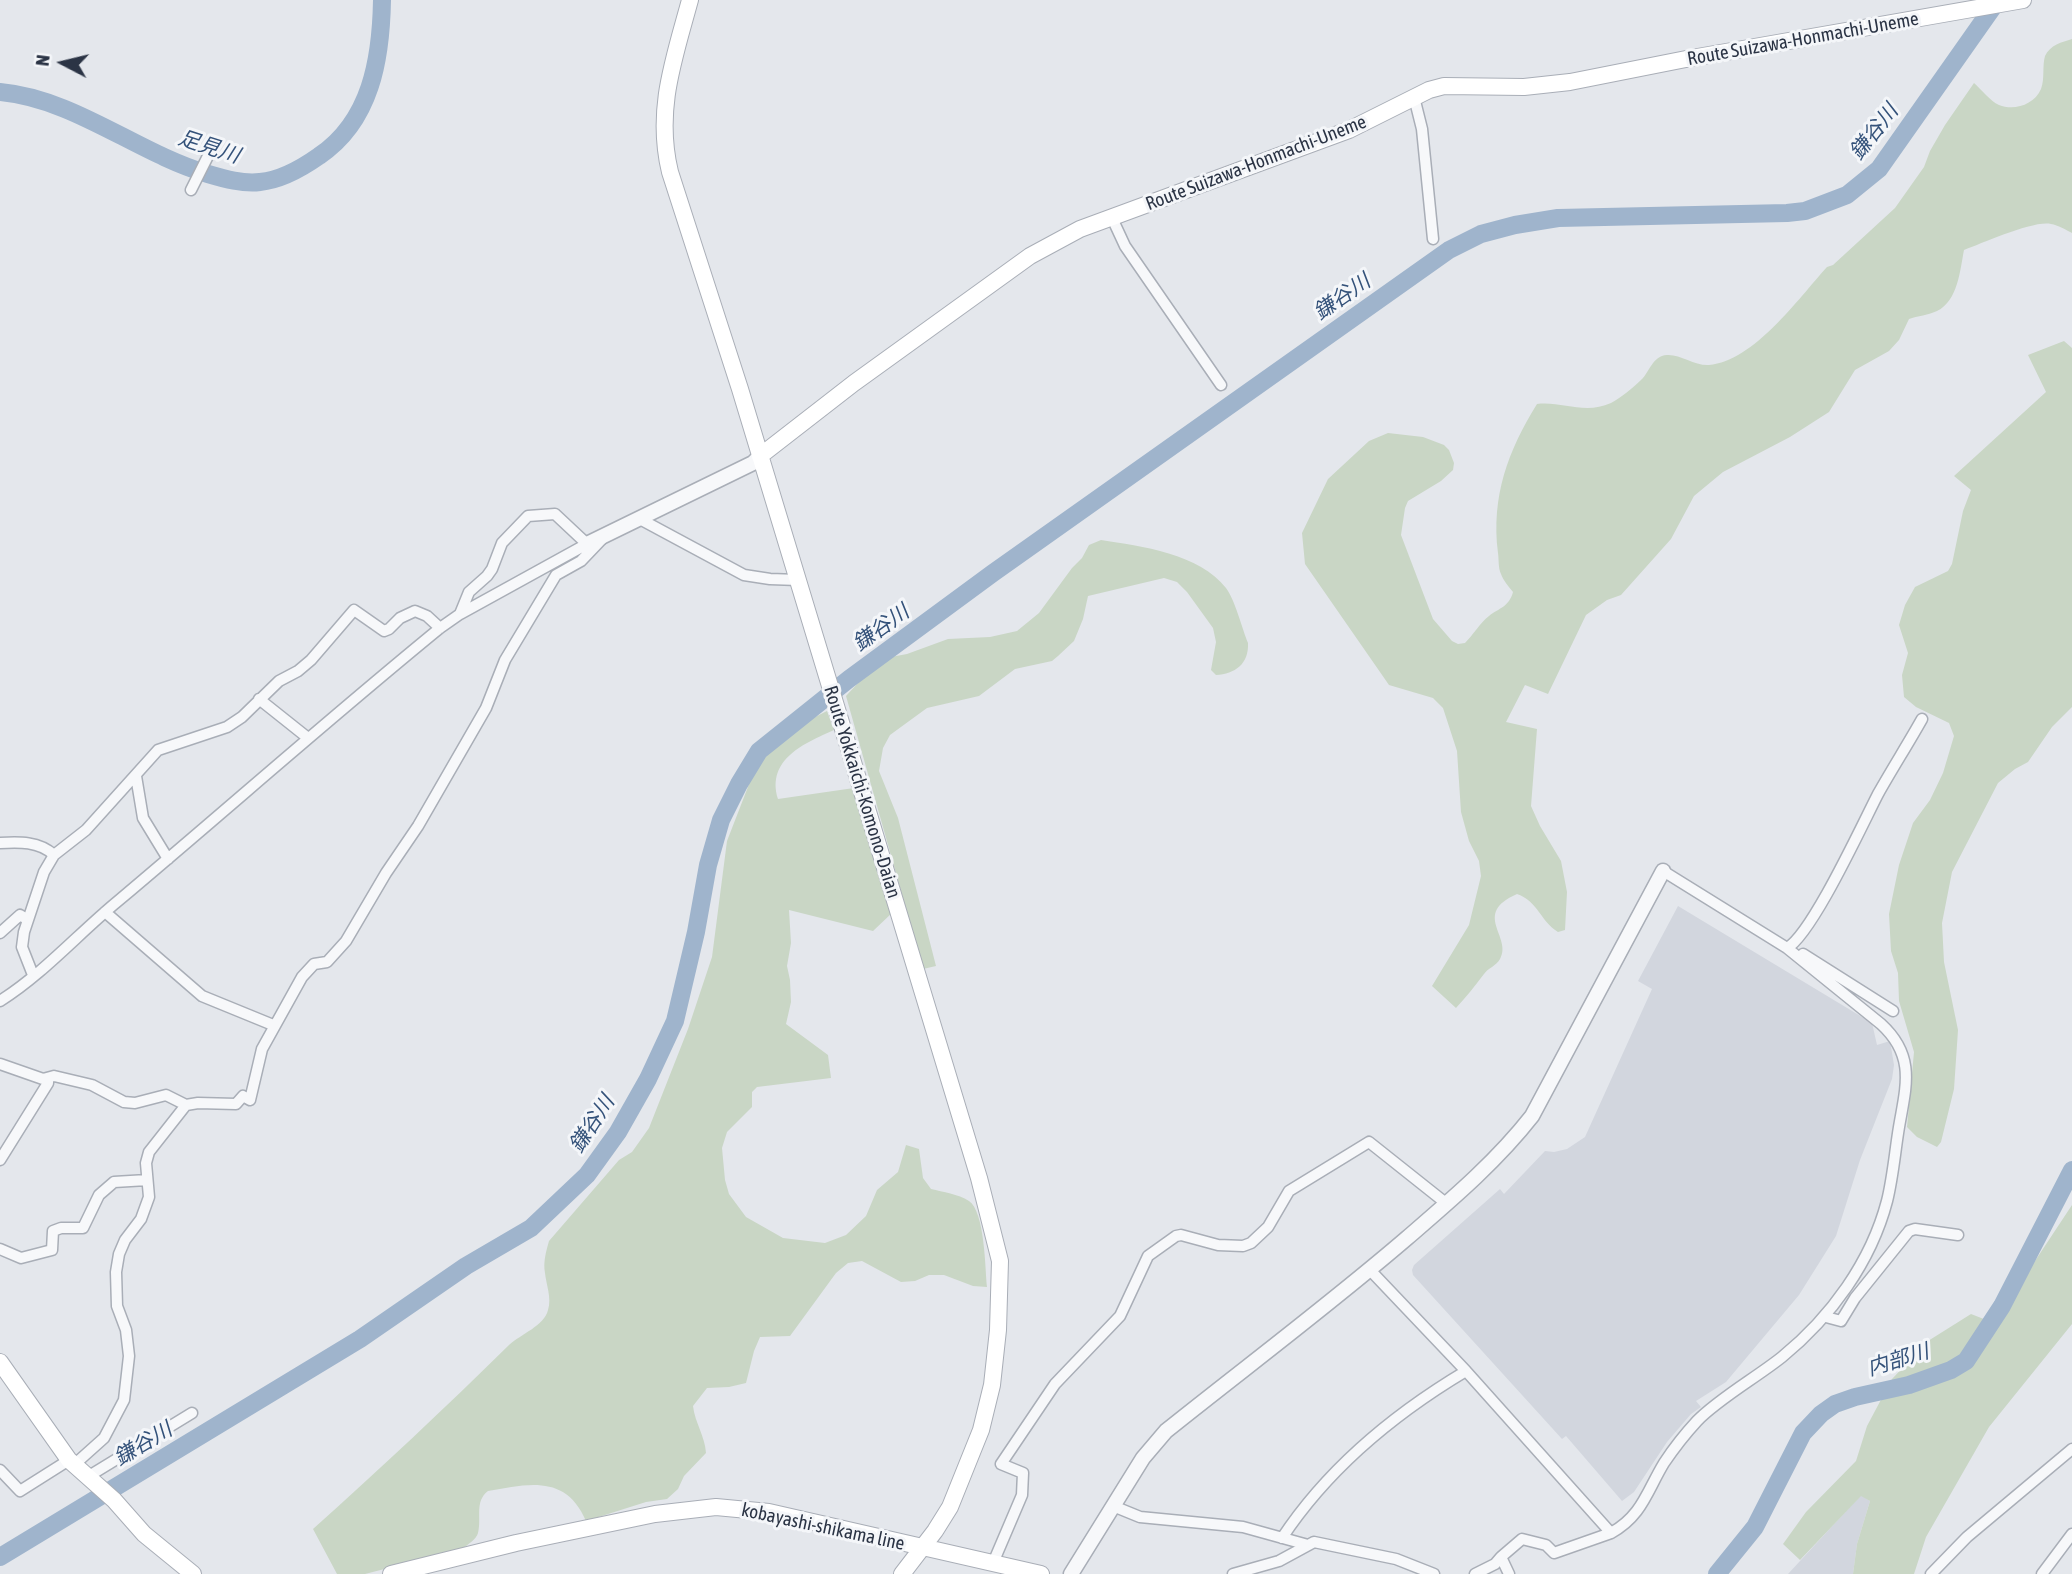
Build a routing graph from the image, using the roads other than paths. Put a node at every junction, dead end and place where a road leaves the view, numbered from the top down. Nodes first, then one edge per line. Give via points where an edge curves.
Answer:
1 (690, 0) edge
2 (2017, 1) edge
3 (1413, 97) junction
4 (207, 158) dead end
5 (192, 188) dead end
6 (1112, 218) junction
7 (1433, 239) dead end
8 (1222, 385) dead end
9 (760, 456) junction
10 (638, 517) junction
11 (607, 534) junction
12 (587, 544) junction
13 (800, 587) junction
14 (460, 614) junction
15 (440, 628) junction
16 (259, 699) junction
17 (1922, 719) dead end
18 (307, 738) junction
19 (136, 776) junction
20 (0, 843) edge
21 (54, 855) junction
22 (168, 859) junction
23 (1663, 871) joint
24 (105, 912) junction
25 (28, 920) junction
26 (0, 933) edge
27 (1787, 948) junction
28 (33, 975) junction
29 (0, 1001) edge
30 (1893, 1011) dead end
31 (273, 1025) junction
32 (0, 1063) edge
33 (48, 1077) junction
34 (186, 1105) junction
35 (0, 1160) edge
36 (147, 1180) junction
37 (1447, 1204) junction
38 (1958, 1235) dead end
39 (0, 1249) edge
40 (1370, 1270) junction
41 (1826, 1317) junction
42 (0, 1362) edge
43 (1466, 1371) junction
44 (192, 1413) dead end
45 (2072, 1449) edge
46 (72, 1462) junction
47 (0, 1470) edge
48 (90, 1477) junction
49 (1113, 1506) junction
50 (1611, 1533) junction
51 (2072, 1534) edge
52 (1282, 1538) junction
53 (1308, 1545) junction
54 (922, 1548) junction
55 (1501, 1557) junction
56 (993, 1563) junction
57 (438, 1568) edge
58 (193, 1574) edge
59 (391, 1574) edge
60 (902, 1574) edge
61 (1041, 1574) edge
62 (1071, 1574) edge
63 (1233, 1574) edge
64 (1434, 1574) edge
65 (1475, 1574) edge
66 (1509, 1574) edge
67 (1931, 1574) edge
68 (2042, 1574) edge

1 - 9 main road, Route Yokkaichi-Komono-Daian via 667,81 666,156
2 - 3 main road, Route Suizawa-Honmachi-Uneme via 1570,82 1444,86
3 - 6 main road, Route Suizawa-Honmachi-Uneme via 1349,130
3 - 7 street via 1422,129
4 - 5 street
6 - 8 street via 1125,246
6 - 9 main road, Route Suizawa-Honmachi-Uneme via 1030,256
9 - 10 street
9 - 13 main road, Route Yokkaichi-Komono-Daian
10 - 11 street
10 - 13 street via 744,575
11 - 12 street
11 - 31 street via 582,561 556,575 505,660 486,708 346,941 327,962 314,964 302,977
12 - 14 street
12 - 14 street via 555,514 528,516 502,543 492,569 469,592
13 - 54 main road, Route Yokkaichi-Komono-Daian via 1000,1261 996,1357 987,1410 950,1507
14 - 15 street
15 - 16 street via 415,611 384,631 354,610 311,660
15 - 18 street
16 - 18 street
16 - 19 street via 227,727 158,750
17 - 27 street via 1813,917
18 - 22 street
19 - 21 street via 86,830
19 - 22 street via 143,818
20 - 21 street via 45,846
21 - 25 street
22 - 24 street
23 - 27 street
23 - 37 street via 1532,1116
24 - 28 street
24 - 31 street via 202,996
25 - 26 street via 20,915
25 - 28 street via 22,947
27 - 30 street
27 - 41 street via 1893,1035 1904,1055 1907,1076 1880,1221 1860,1265
28 - 29 street
31 - 34 street via 250,1100 243,1096 236,1104
32 - 33 street
33 - 34 street via 92,1085 124,1102 166,1095
33 - 35 street
34 - 36 street via 149,1152
36 - 39 street via 114,1182 99,1195 83,1228 53,1231 52,1250 21,1258
36 - 46 street via 149,1197 141,1219 125,1240 116,1272 117,1306 129,1356 124,1400 104,1438
37 - 40 street
37 - 56 street via 1369,1142 1289,1191 1268,1227 1251,1243 1218,1245 1181,1235 1148,1256 1120,1316 1055,1384 1000,1464 1023,1473 1022,1495
38 - 41 street via 1909,1231 1841,1321
40 - 43 street
40 - 49 street via 1166,1431
41 - 50 street via 1807,1337 1700,1418 1663,1464 1637,1513
42 - 46 main road
43 - 50 street
43 - 52 street via 1422,1397 1332,1473
44 - 48 street
45 - 67 street via 1967,1537
46 - 47 street via 20,1491
46 - 48 main road
48 - 58 main road via 144,1534
49 - 52 street via 1140,1517 1243,1527
49 - 62 street
50 - 55 street via 1554,1553 1546,1545 1522,1539
51 - 68 street
52 - 53 street
53 - 63 street via 1279,1561
53 - 64 street via 1314,1542 1396,1559
54 - 56 main road, kobayashi-shikama line
54 - 57 main road, kobayashi-shikama line via 769,1512 716,1507 655,1514
54 - 60 main road, Route Yokkaichi-Komono-Daian
55 - 65 street
55 - 66 street
56 - 61 main road, kobayashi-shikama line
57 - 59 main road, kobayashi-shikama line

